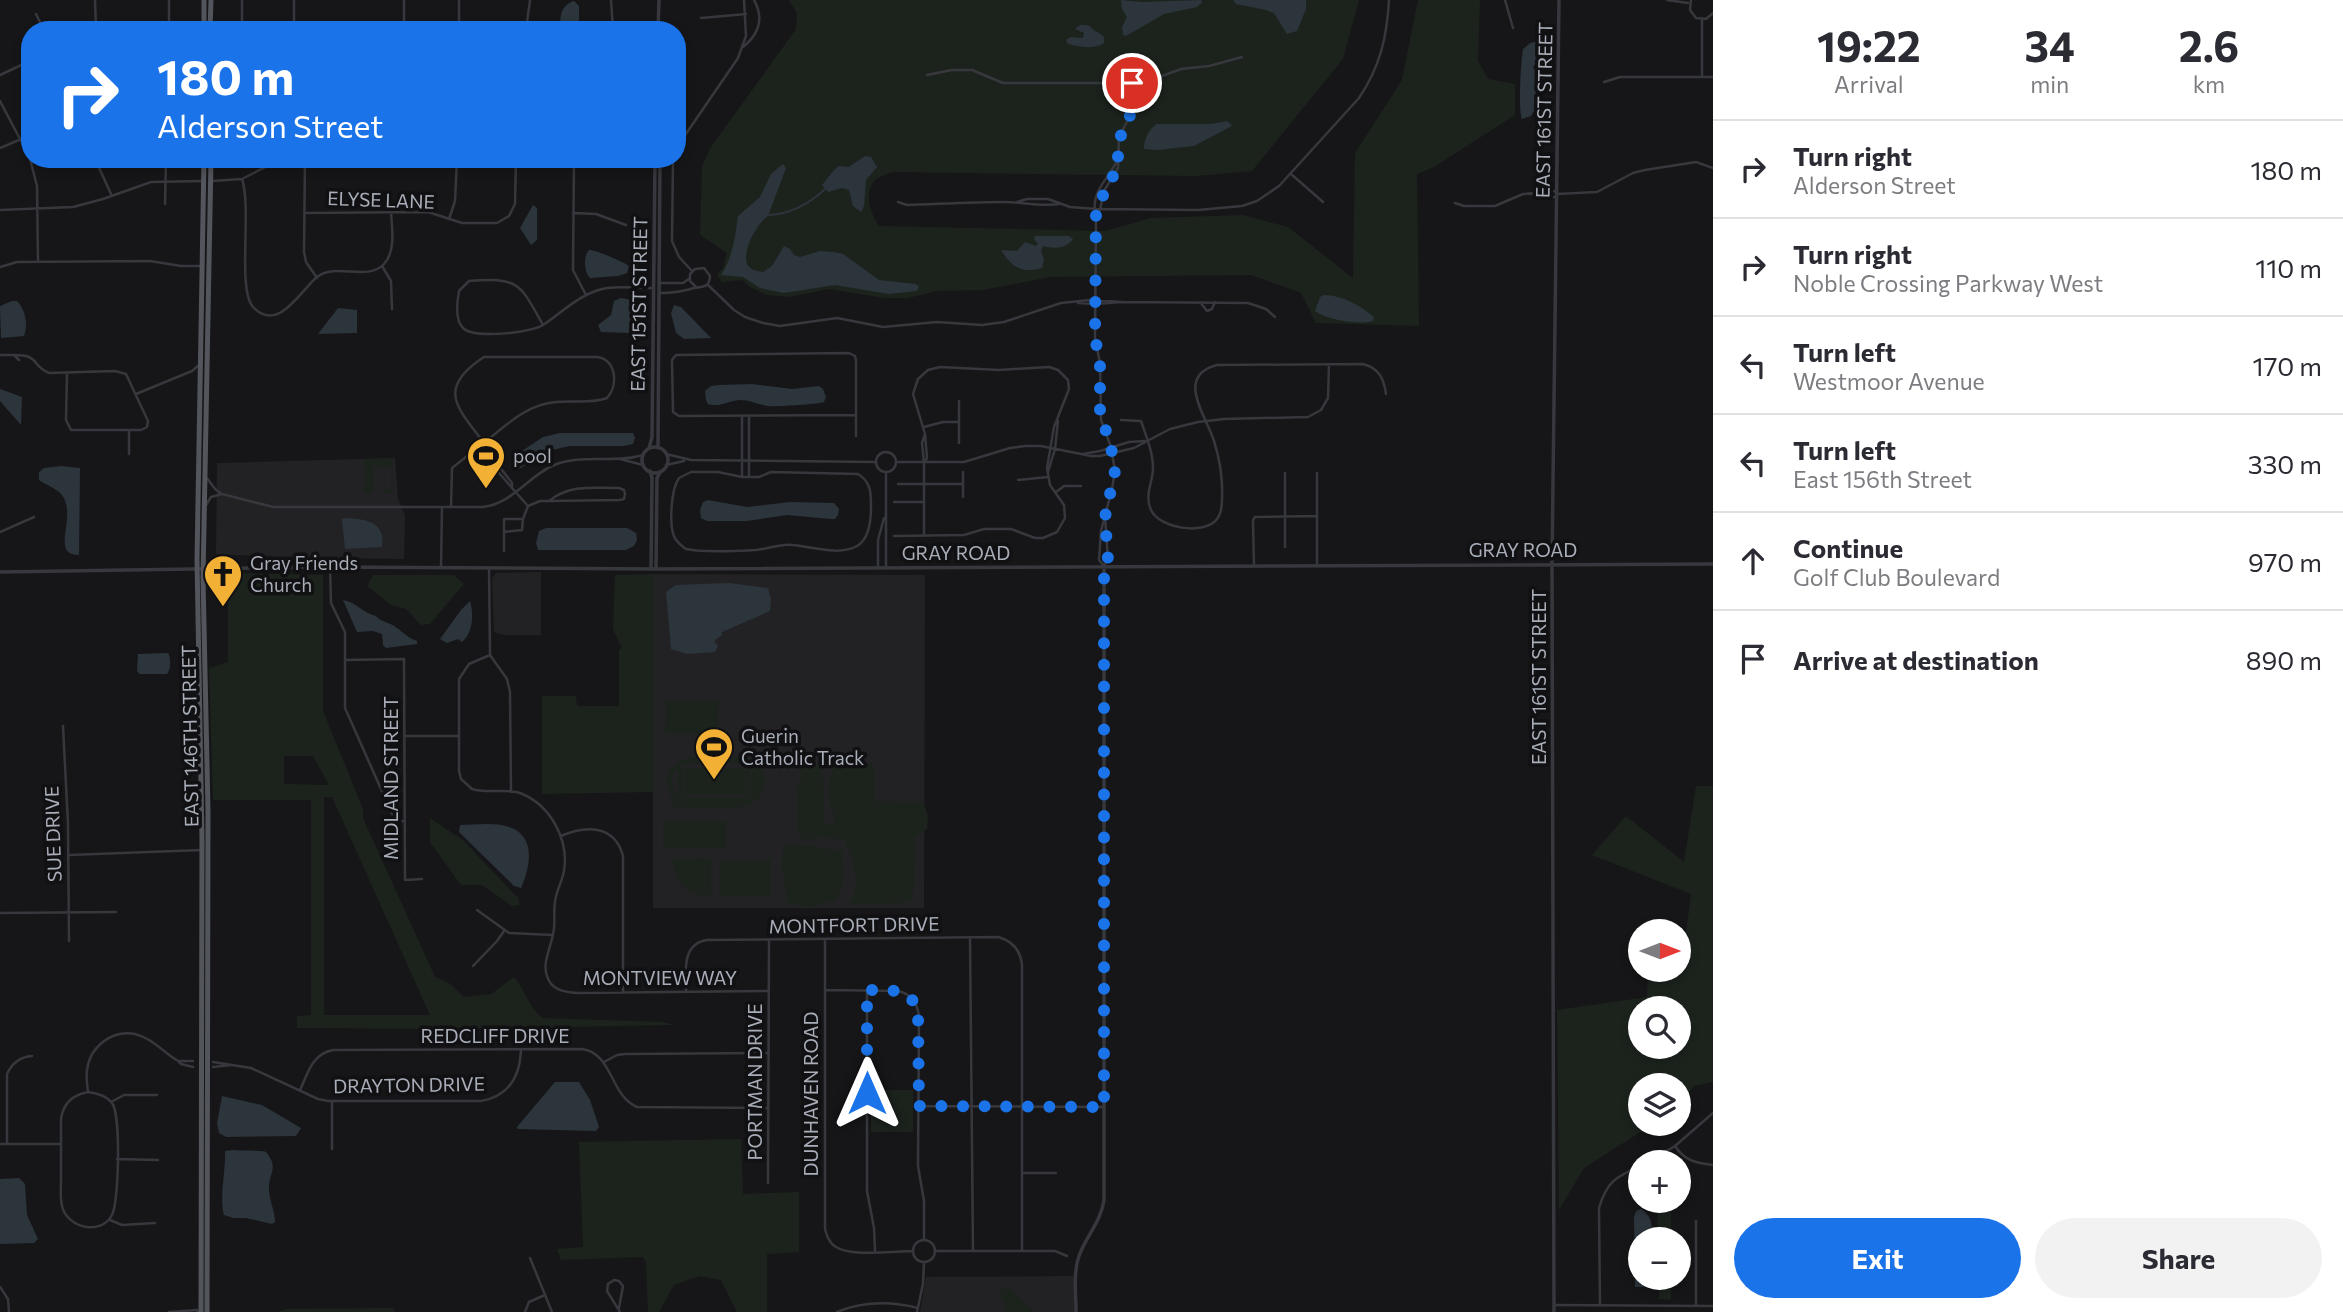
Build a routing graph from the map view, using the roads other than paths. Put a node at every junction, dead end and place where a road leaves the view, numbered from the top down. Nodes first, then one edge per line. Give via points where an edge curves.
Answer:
1 (95, 0) edge
2 (169, 0) edge
3 (204, 0) edge
4 (211, 0) edge
5 (242, 0) edge
6 (295, 0) edge
7 (404, 0) edge
8 (459, 0) edge
9 (530, 0) edge
10 (611, 0) edge
11 (659, 0) edge
12 (744, 0) edge
13 (754, 0) edge
14 (1389, 0) edge
15 (1505, 0) edge
16 (1559, 0) edge
17 (1667, 0) edge
18 (1680, 1) edge
19 (1690, 2) edge
20 (1713, 13) edge
21 (36, 14) dead end
22 (746, 14) junction
23 (701, 18) dead end
24 (1702, 20) junction
25 (40, 21) edge
26 (96, 21) edge
27 (169, 21) edge
28 (204, 21) edge
29 (211, 21) edge
30 (242, 21) edge
31 (294, 21) edge
32 (404, 21) edge
33 (459, 21) edge
34 (527, 21) edge
35 (612, 21) edge
36 (658, 21) edge
37 (1513, 28) dead end
38 (743, 47) junction
39 (1242, 57) dead end
40 (21, 65) edge
41 (0, 75) edge
42 (928, 75) dead end
43 (1702, 77) junction
44 (1713, 77) edge
45 (1604, 82) dead end
46 (1132, 83) junction
47 (0, 102) edge
48 (686, 134) edge
49 (19, 140) junction
50 (21, 143) edge
51 (0, 148) edge
52 (1118, 159) junction
53 (33, 168) edge
54 (99, 168) edge
55 (166, 168) edge
56 (205, 168) edge
57 (209, 168) edge
58 (263, 168) edge
59 (305, 168) edge
60 (457, 168) edge
61 (516, 168) edge
62 (574, 168) edge
63 (658, 168) edge
64 (658, 168) edge
65 (674, 168) edge
66 (1713, 168) edge
67 (1291, 174) junction
68 (242, 179) junction
69 (165, 180) junction
70 (1105, 180) junction
71 (207, 181) junction
72 (1109, 183) junction
73 (1557, 194) junction
74 (112, 196) junction
75 (898, 202) dead end
76 (1323, 202) dead end
77 (1455, 202) dead end
78 (165, 204) dead end
79 (38, 209) junction
80 (1094, 209) junction
81 (1100, 209) junction
82 (0, 211) edge
83 (391, 212) junction
84 (304, 213) junction
85 (573, 213) junction
86 (1096, 215) junction
87 (449, 219) junction
88 (626, 225) dead end
89 (38, 261) junction
90 (203, 266) junction
91 (383, 266) junction
92 (0, 267) edge
93 (692, 271) junction
94 (317, 278) junction
95 (690, 278) junction
96 (659, 283) junction
97 (708, 285) junction
98 (696, 287) junction
99 (653, 288) junction
100 (659, 293) junction
101 (586, 295) junction
102 (1095, 302) junction
103 (1200, 302) junction
104 (1215, 302) junction
105 (392, 309) dead end
106 (1275, 317) dead end
107 (543, 325) junction
108 (0, 355) edge
109 (14, 355) junction
110 (19, 360) dead end
111 (201, 362) junction
112 (1329, 364) junction
113 (192, 372) junction
114 (66, 373) junction
115 (201, 374) junction
116 (135, 394) junction
117 (1385, 394) dead end
118 (959, 401) dead end
119 (856, 415) junction
120 (742, 416) junction
121 (749, 416) junction
122 (1145, 418) dead end
123 (1121, 420) dead end
124 (1141, 421) junction
125 (1206, 421) junction
126 (959, 422) junction
127 (924, 426) junction
128 (129, 430) junction
129 (856, 436) dead end
130 (1148, 440) junction
131 (959, 443) dead end
132 (1126, 443) junction
133 (482, 444) junction
134 (1111, 447) junction
135 (649, 448) junction
136 (659, 448) junction
137 (1052, 448) junction
138 (1127, 450) junction
139 (1112, 453) junction
140 (129, 454) dead end
141 (666, 454) junction
142 (1083, 454) junction
143 (643, 455) junction
144 (617, 459) junction
145 (691, 460) junction
146 (742, 461) junction
147 (749, 461) junction
148 (876, 462) junction
149 (896, 462) junction
150 (924, 463) junction
151 (643, 465) junction
152 (666, 465) junction
153 (650, 471) junction
154 (661, 471) junction
155 (886, 472) junction
156 (963, 472) dead end
157 (1285, 472) dead end
158 (1317, 472) dead end
159 (205, 473) junction
160 (1048, 475) junction
161 (742, 477) junction
162 (749, 478) junction
163 (1018, 480) dead end
164 (898, 484) dead end
165 (924, 484) junction
166 (963, 485) junction
167 (1080, 486) dead end
168 (517, 491) junction
169 (1056, 492) junction
170 (222, 494) junction
171 (963, 497) dead end
172 (550, 501) junction
173 (894, 502) dead end
174 (924, 502) junction
175 (528, 506) junction
176 (442, 507) junction
177 (451, 507) junction
178 (205, 508) junction
179 (885, 514) junction
180 (1285, 516) junction
181 (1317, 516) junction
182 (34, 517) dead end
183 (1105, 517) junction
184 (523, 519) junction
185 (0, 532) edge
186 (503, 532) junction
187 (894, 536) dead end
188 (924, 536) junction
189 (1285, 547) dead end
190 (503, 551) dead end
191 (1552, 564) junction
192 (1713, 564) edge
193 (1317, 565) junction
194 (1104, 566) junction
195 (1254, 566) junction
196 (330, 568) junction
197 (441, 568) junction
198 (489, 568) junction
199 (878, 568) junction
200 (886, 568) junction
201 (200, 569) junction
202 (654, 569) junction
203 (0, 572) edge
204 (490, 655) junction
205 (345, 660) junction
206 (63, 726) dead end
207 (404, 736) junction
208 (458, 736) junction
209 (511, 792) junction
210 (404, 821) junction
211 (561, 836) junction
212 (202, 850) junction
213 (69, 855) junction
214 (422, 880) dead end
215 (477, 910) dead end
216 (69, 912) junction
217 (116, 912) dead end
218 (0, 913) edge
219 (504, 931) junction
220 (553, 935) junction
221 (970, 938) junction
222 (825, 939) junction
223 (769, 940) junction
224 (69, 942) dead end
225 (473, 965) dead end
226 (825, 990) junction
227 (867, 990) junction
228 (769, 991) junction
229 (623, 992) junction
230 (686, 992) junction
231 (520, 1050) junction
232 (769, 1053) junction
233 (32, 1056) dead end
234 (178, 1061) junction
235 (193, 1061) dead end
236 (213, 1062) dead end
237 (604, 1062) junction
238 (231, 1065) junction
239 (193, 1067) dead end
240 (213, 1067) dead end
241 (300, 1090) junction
242 (88, 1092) junction
243 (157, 1095) dead end
244 (332, 1101) junction
245 (111, 1102) junction
246 (919, 1106) junction
247 (970, 1106) junction
248 (1022, 1106) junction
249 (1104, 1107) junction
250 (768, 1108) junction
251 (1713, 1113) edge
252 (0, 1144) edge
253 (7, 1144) junction
254 (61, 1144) junction
255 (1675, 1146) junction
256 (332, 1149) dead end
257 (1668, 1150) edge
258 (117, 1159) junction
259 (158, 1160) dead end
260 (1713, 1165) edge
261 (1628, 1172) edge
262 (1022, 1173) junction
263 (1056, 1173) dead end
264 (768, 1183) dead end
265 (110, 1219) junction
266 (1696, 1222) dead end
267 (155, 1223) dead end
268 (924, 1240) junction
269 (875, 1251) junction
270 (912, 1251) junction
271 (935, 1251) junction
272 (973, 1251) junction
273 (1022, 1251) junction
274 (1068, 1256) dead end
275 (530, 1258) dead end
276 (923, 1262) junction
277 (0, 1287) edge
278 (545, 1295) junction
279 (1554, 1305) junction
280 (1600, 1306) junction
281 (1696, 1306) junction
282 (1713, 1306) edge
283 (1632, 1307) junction
284 (620, 1310) edge
285 (918, 1310) edge
286 (9, 1312) edge
287 (169, 1312) edge
288 (199, 1312) edge
289 (207, 1312) edge
290 (526, 1312) edge
291 (552, 1312) edge
292 (837, 1312) edge
293 (1076, 1312) edge
294 (1554, 1312) edge
295 (1632, 1312) edge

1 - 26 street
2 - 27 street
3 - 28 main road
4 - 29 main road
5 - 30 street
6 - 31 street
7 - 32 street
8 - 33 street
9 - 34 street
10 - 35 street
11 - 36 street
12 - 22 street
13 - 38 street via 759,23
14 - 67 street via 1385,40 1368,85
15 - 37 street
16 - 73 street, EAST 161ST STREET
17 - 18 street
18 - 19 street
19 - 24 street via 1691,13
20 - 24 street
21 - 25 street
22 - 23 street
22 - 38 street
24 - 43 street
38 - 48 street
39 - 46 street
40 - 41 street
42 - 46 street via 952,69 972,70 1003,83
43 - 44 street
43 - 45 street via 1620,77
46 - 52 street via 1132,111 1119,137
47 - 49 street
49 - 50 street
49 - 51 street
52 - 70 street
52 - 72 street via 1117,172
53 - 79 street
54 - 74 street
55 - 69 street
56 - 71 main road, EAST 146TH STREET
57 - 71 main road, EAST 146TH STREET
58 - 68 street
59 - 84 street
60 - 87 street
61 - 87 street, ELYSE LANE via 514,208 502,221 467,224
62 - 85 street
63 - 96 street, EAST 151ST STREET
64 - 99 street, EAST 151ST STREET
65 - 93 street via 673,242
66 - 73 street via 1696,162 1645,170 1597,192
67 - 76 street
67 - 81 street via 1269,194 1242,206
68 - 71 street
68 - 94 street via 247,199 250,303 261,312 284,311
69 - 71 street
69 - 74 street
69 - 78 street
70 - 72 street
70 - 80 street
71 - 90 main road, EAST 146TH STREET
71 - 159 main road, EAST 146TH STREET
72 - 81 street
73 - 77 street via 1517,196 1495,206
73 - 191 street, EAST 161ST STREET
74 - 79 street via 73,207
75 - 80 street via 1048,199
79 - 82 street
79 - 89 street
80 - 81 street
80 - 86 street
81 - 86 street
83 - 84 street, ELYSE LANE
83 - 87 street, ELYSE LANE via 431,212
83 - 91 street via 391,252
84 - 94 street via 305,258
85 - 88 street via 596,214
85 - 101 street via 573,270
86 - 102 street
89 - 90 street
89 - 92 street
90 - 111 main road, EAST 146TH STREET
91 - 94 street
91 - 105 street via 391,281
93 - 95 street
93 - 97 street via 707,270
95 - 96 street via 682,283
95 - 98 street
96 - 100 street, EAST 151ST STREET
97 - 98 street
97 - 102 street via 739,313 776,325 833,318 887,328 937,322 993,324 1049,305
98 - 100 street
99 - 101 street via 608,288
99 - 135 street, EAST 151ST STREET
100 - 136 street, EAST 151ST STREET
101 - 107 street
102 - 103 street
102 - 134 street via 1100,412
103 - 104 street
103 - 104 street via 1209,311
104 - 106 street via 1254,304
107 - 107 street via 519,333 468,332 458,321 459,291 469,281 511,282 523,290
108 - 109 street
109 - 110 street
109 - 114 street via 29,355 45,372
111 - 113 street
111 - 115 main road, EAST 146TH STREET
112 - 117 street via 1369,366 1380,374
112 - 125 street via 1328,398 1315,415
112 - 125 street via 1209,368 1198,377 1195,390
113 - 115 street
113 - 116 street
114 - 116 street via 123,373
114 - 128 street via 66,420 71,430
115 - 201 main road, EAST 146TH STREET
116 - 128 street via 148,421 141,430
118 - 126 street
119 - 120 street via 856,360 852,354 674,357 674,414
119 - 121 street
119 - 129 street
120 - 121 street
120 - 146 street
121 - 147 street
122 - 124 street
123 - 124 street
124 - 130 street
125 - 130 street via 1170,429
125 - 130 street via 1222,486 1220,513 1207,526 1172,526 1154,515 1148,500 1153,463
126 - 127 street
126 - 131 street
127 - 137 street via 914,404 914,388 924,372 940,367 1046,367 1066,378 1069,388
127 - 150 street
128 - 140 street
130 - 132 street
130 - 138 street
132 - 134 street
132 - 138 street
133 - 133 street via 458,409 455,393 461,378 484,357 607,359 614,388 607,398 539,406
133 - 168 street
133 - 177 street via 452,468
134 - 139 street
134 - 142 street
135 - 136 street
135 - 143 street
136 - 141 street
137 - 142 street
137 - 150 street via 1021,446 964,462
137 - 160 street
138 - 139 street
139 - 142 street
139 - 183 street via 1114,478
141 - 145 street
141 - 152 street
143 - 144 street
143 - 151 street
144 - 151 street
144 - 168 street via 563,462
145 - 146 street
145 - 152 street
146 - 147 street
146 - 161 street
147 - 148 street
147 - 162 street
148 - 149 street via 879,454 887,452
148 - 155 street
149 - 150 street
149 - 155 street
150 - 165 street
151 - 153 street
152 - 154 street
153 - 154 street
153 - 202 street
154 - 202 street
155 - 179 street
156 - 166 street
157 - 180 street
158 - 181 street
159 - 170 street
159 - 178 main road, EAST 146TH STREET
160 - 163 street
160 - 169 street
161 - 162 street
161 - 162 street via 718,471 685,473 678,478 673,487 674,537 682,546 690,550 756,550 788,544 845,549 864,538 871,508 869,484 861,476 771,472
164 - 165 street
165 - 166 street
165 - 174 street
166 - 171 street
167 - 169 street
168 - 175 street
168 - 177 street via 492,506
169 - 188 street via 1065,517 1057,532 1045,538 1013,529
170 - 176 street via 273,507
170 - 178 street via 211,497
172 - 172 street via 620,500 625,494 619,488 578,488 563,491
172 - 175 street
173 - 174 street
174 - 188 street
175 - 184 street
176 - 177 street
176 - 197 street
178 - 201 main road, EAST 146TH STREET
179 - 199 street via 878,540
179 - 200 street
180 - 181 street
180 - 189 street
180 - 195 street via 1254,518
181 - 193 street
182 - 185 street
183 - 194 street via 1108,560
183 - 194 street via 1099,560
184 - 186 street via 522,530
184 - 186 street via 503,519
186 - 190 street
187 - 188 street
191 - 192 street, GRAY ROAD
191 - 193 street, GRAY ROAD
191 - 279 street, EAST 161ST STREET
193 - 195 street, GRAY ROAD
194 - 195 street, GRAY ROAD
194 - 200 street, GRAY ROAD
194 - 249 street
196 - 197 street, GRAY ROAD
196 - 201 street, GRAY ROAD
196 - 205 street via 331,603 345,632
197 - 198 street, GRAY ROAD
198 - 202 street, GRAY ROAD
198 - 204 street
199 - 200 street, GRAY ROAD
199 - 202 street, GRAY ROAD
201 - 203 street, GRAY ROAD
201 - 212 main road, EAST 146TH STREET
201 - 289 main road, EAST 146TH STREET via 208,811
204 - 208 street via 470,664 459,679
204 - 209 street via 508,679 510,692
205 - 207 street, MIDLAND STREET via 404,659
205 - 210 street via 347,711 395,820
206 - 213 street, SUE DRIVE
207 - 208 street
207 - 210 street, MIDLAND STREET
208 - 209 street via 458,771 466,785 479,791
209 - 211 street via 543,809
210 - 214 street, MIDLAND STREET via 405,880
211 - 220 street, MONTVIEW WAY via 565,863 554,904
211 - 229 street via 600,830 621,846
212 - 213 street
212 - 288 main road, EAST 146TH STREET
213 - 216 street, SUE DRIVE
215 - 219 street
216 - 217 street
216 - 218 street
216 - 224 street, SUE DRIVE
219 - 220 street
219 - 225 street
220 - 229 street, MONTVIEW WAY via 545,968 555,987 563,992
221 - 222 street, MONTFORT DRIVE
221 - 247 street
221 - 248 street, MONTFORT DRIVE via 998,937 1019,952
222 - 223 street, MONTFORT DRIVE
222 - 226 street, DUNHAVEN ROAD
223 - 228 street, PORTMAN DRIVE
223 - 230 street, MONTFORT DRIVE via 707,940 693,945 687,955
226 - 227 street
226 - 269 street, DUNHAVEN ROAD via 825,1229 834,1246 846,1251
227 - 246 street via 901,991 914,1000 918,1010
227 - 269 street via 867,1191
228 - 230 street, MONTVIEW WAY
228 - 232 street, PORTMAN DRIVE
229 - 230 street, MONTVIEW WAY
231 - 237 street, REDCLIFF DRIVE via 585,1050
231 - 241 street, REDCLIFF DRIVE via 329,1051 314,1060
231 - 244 street, DRAYTON DRIVE via 520,1068 513,1082 486,1100
232 - 237 street via 625,1054
232 - 250 street, PORTMAN DRIVE
233 - 253 street via 11,1065 7,1073
234 - 235 street
234 - 239 street
234 - 242 street via 136,1034 115,1035 92,1055
236 - 238 street, DRAYTON DRIVE
237 - 250 street via 624,1097 640,1107
238 - 240 street, DRAYTON DRIVE
238 - 241 street, DRAYTON DRIVE via 251,1068
241 - 244 street, DRAYTON DRIVE
242 - 245 street
242 - 254 street via 64,1107
243 - 245 street via 124,1095
244 - 256 street
245 - 258 street via 117,1120
246 - 247 street
246 - 268 street
247 - 248 street
247 - 272 street
248 - 249 street
248 - 262 street
249 - 293 street via 1103,1205 1078,1260
250 - 264 street, PORTMAN DRIVE
251 - 255 street
252 - 253 street
253 - 254 street
254 - 265 street via 62,1208 72,1222 89,1228
255 - 257 street
255 - 260 street via 1692,1162
258 - 259 street
258 - 265 street via 117,1201
261 - 280 street via 1611,1181 1599,1208
262 - 263 street
262 - 273 street
265 - 267 street via 122,1225
266 - 281 street
268 - 270 street
268 - 271 street via 932,1243
269 - 270 street
270 - 276 street
271 - 272 street
271 - 276 street
272 - 273 street
273 - 274 street via 1055,1251
275 - 278 street
276 - 285 street
277 - 286 street
278 - 290 street via 528,1304
278 - 291 street
279 - 280 street
279 - 294 street, EAST 161ST STREET
280 - 283 street
281 - 282 street
281 - 283 street
283 - 295 street
284 - 284 street via 623,1286 614,1280 607,1291
285 - 292 street via 875,1303
287 - 288 street

